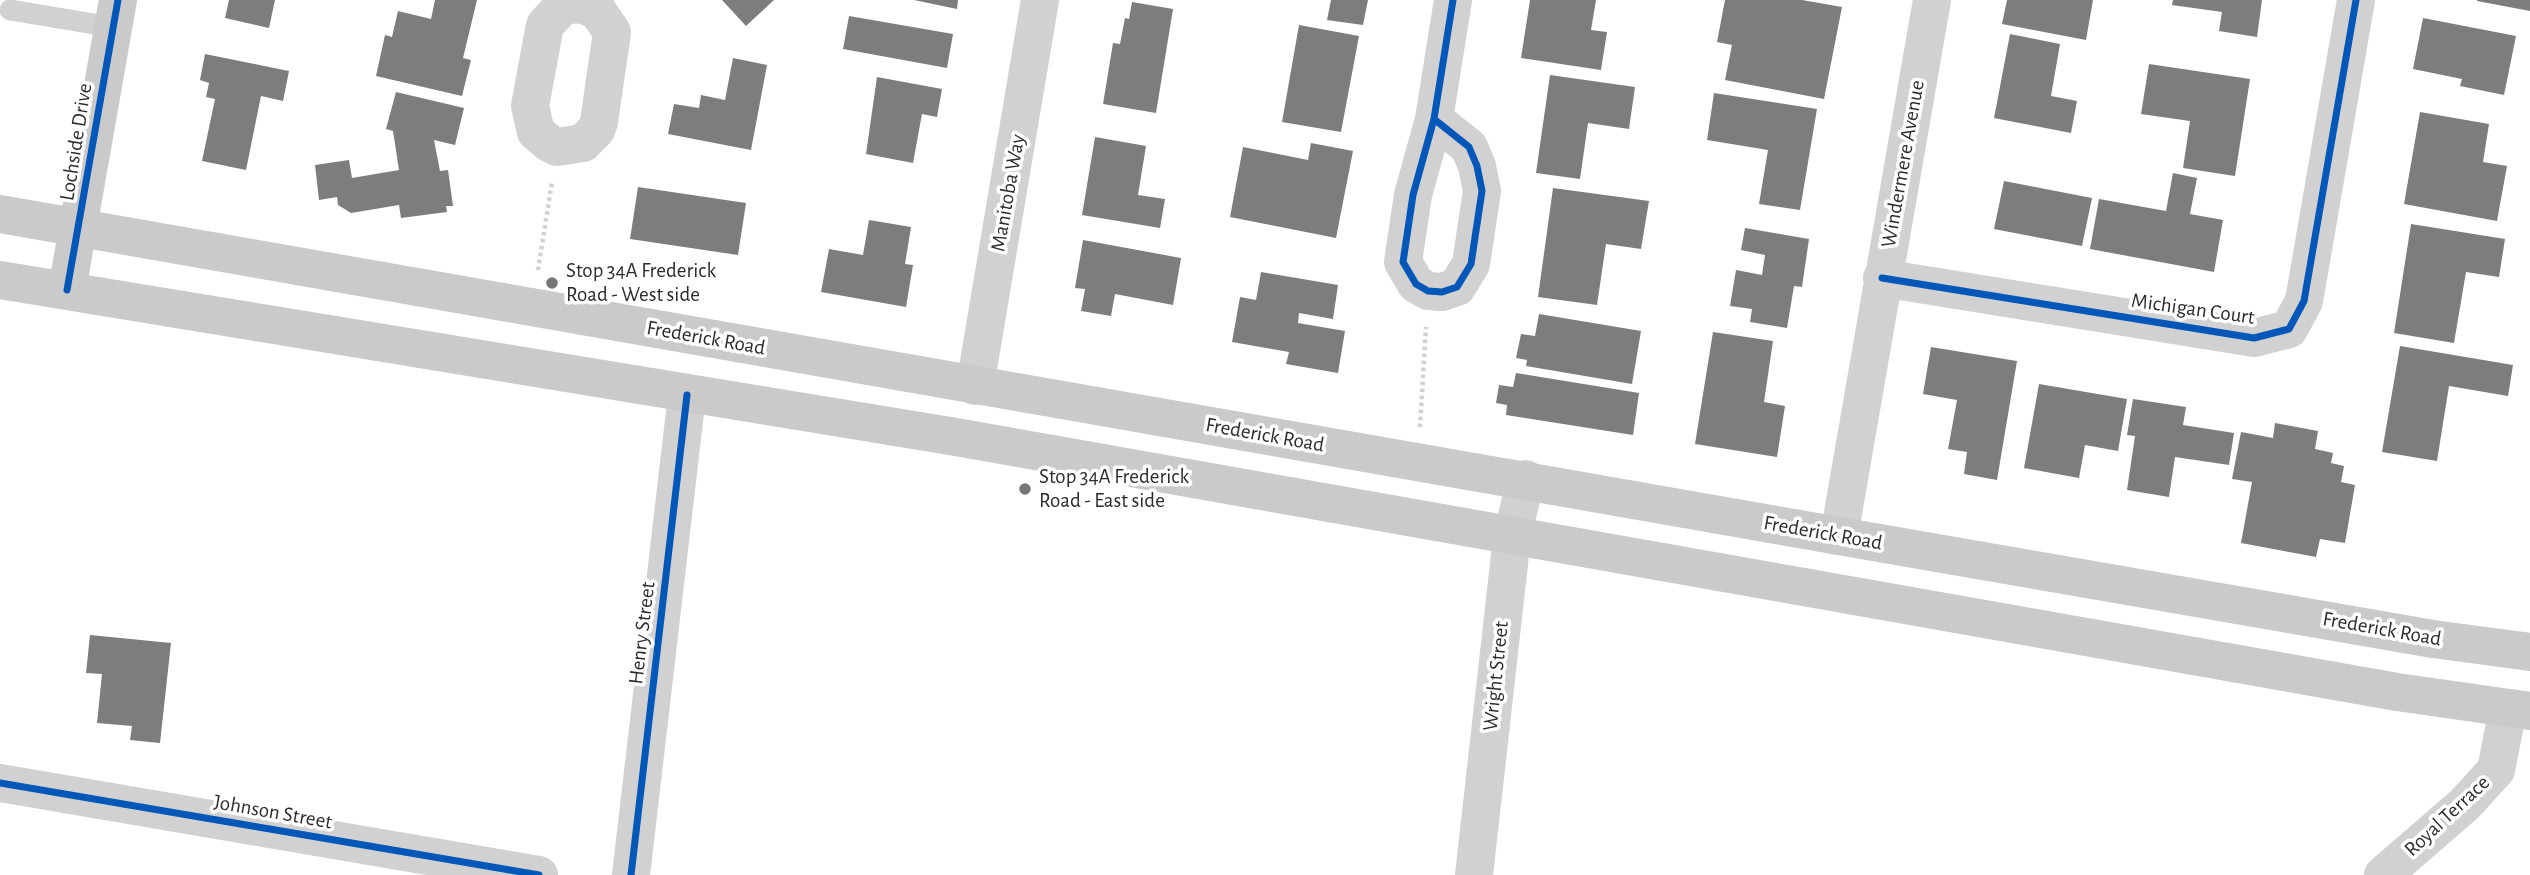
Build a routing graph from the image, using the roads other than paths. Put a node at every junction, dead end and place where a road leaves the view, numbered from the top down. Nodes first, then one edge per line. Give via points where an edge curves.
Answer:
1 (1040, 0) edge
2 (1453, 0) edge
3 (1932, 0) edge
4 (2356, 0) edge
5 (581, 2) edge
6 (10, 10) dead end
7 (115, 13) edge
8 (1434, 119) junction
9 (0, 214) edge
10 (80, 226) junction
11 (1882, 278) junction
12 (0, 280) edge
13 (67, 290) junction
14 (975, 386) junction
15 (687, 395) junction
16 (1526, 479) junction
17 (1839, 536) junction
18 (1512, 537) junction
19 (2530, 652) edge
20 (2519, 710) edge
21 (0, 783) edge
22 (539, 875) edge
23 (631, 875) edge
24 (1474, 875) edge
25 (2383, 875) edge

1 - 14 street, Manitoba Way
2 - 8 street
3 - 11 street, Windermere Avenue
4 - 11 street, Michigan Court via 2304,301 2290,329 2254,338
5 - 5 street via 597,10 612,32 599,122 590,138 575,146 557,146 536,132 530,106 545,25 563,6
6 - 7 lane
7 - 10 main road, Lochside Drive
8 - 8 street via 1469,147 1482,191 1471,264 1457,287 1428,292 1409,276 1404,262 1413,195
9 - 10 main road, Frederick Road
10 - 13 main road, Lochside Drive
10 - 14 main road, Frederick Road
11 - 17 street, Windermere Avenue
12 - 13 main road
13 - 15 main road
14 - 16 main road, Frederick Road
15 - 18 main road via 957,437
15 - 23 street, Henry Street
16 - 17 main road, Frederick Road
16 - 18 street, Wright Street
17 - 19 main road, Frederick Road
18 - 20 main road
18 - 24 street, Wright Street
20 - 25 street, Royal Terrace via 2496,770 2465,804
21 - 22 street, Johnson Street

